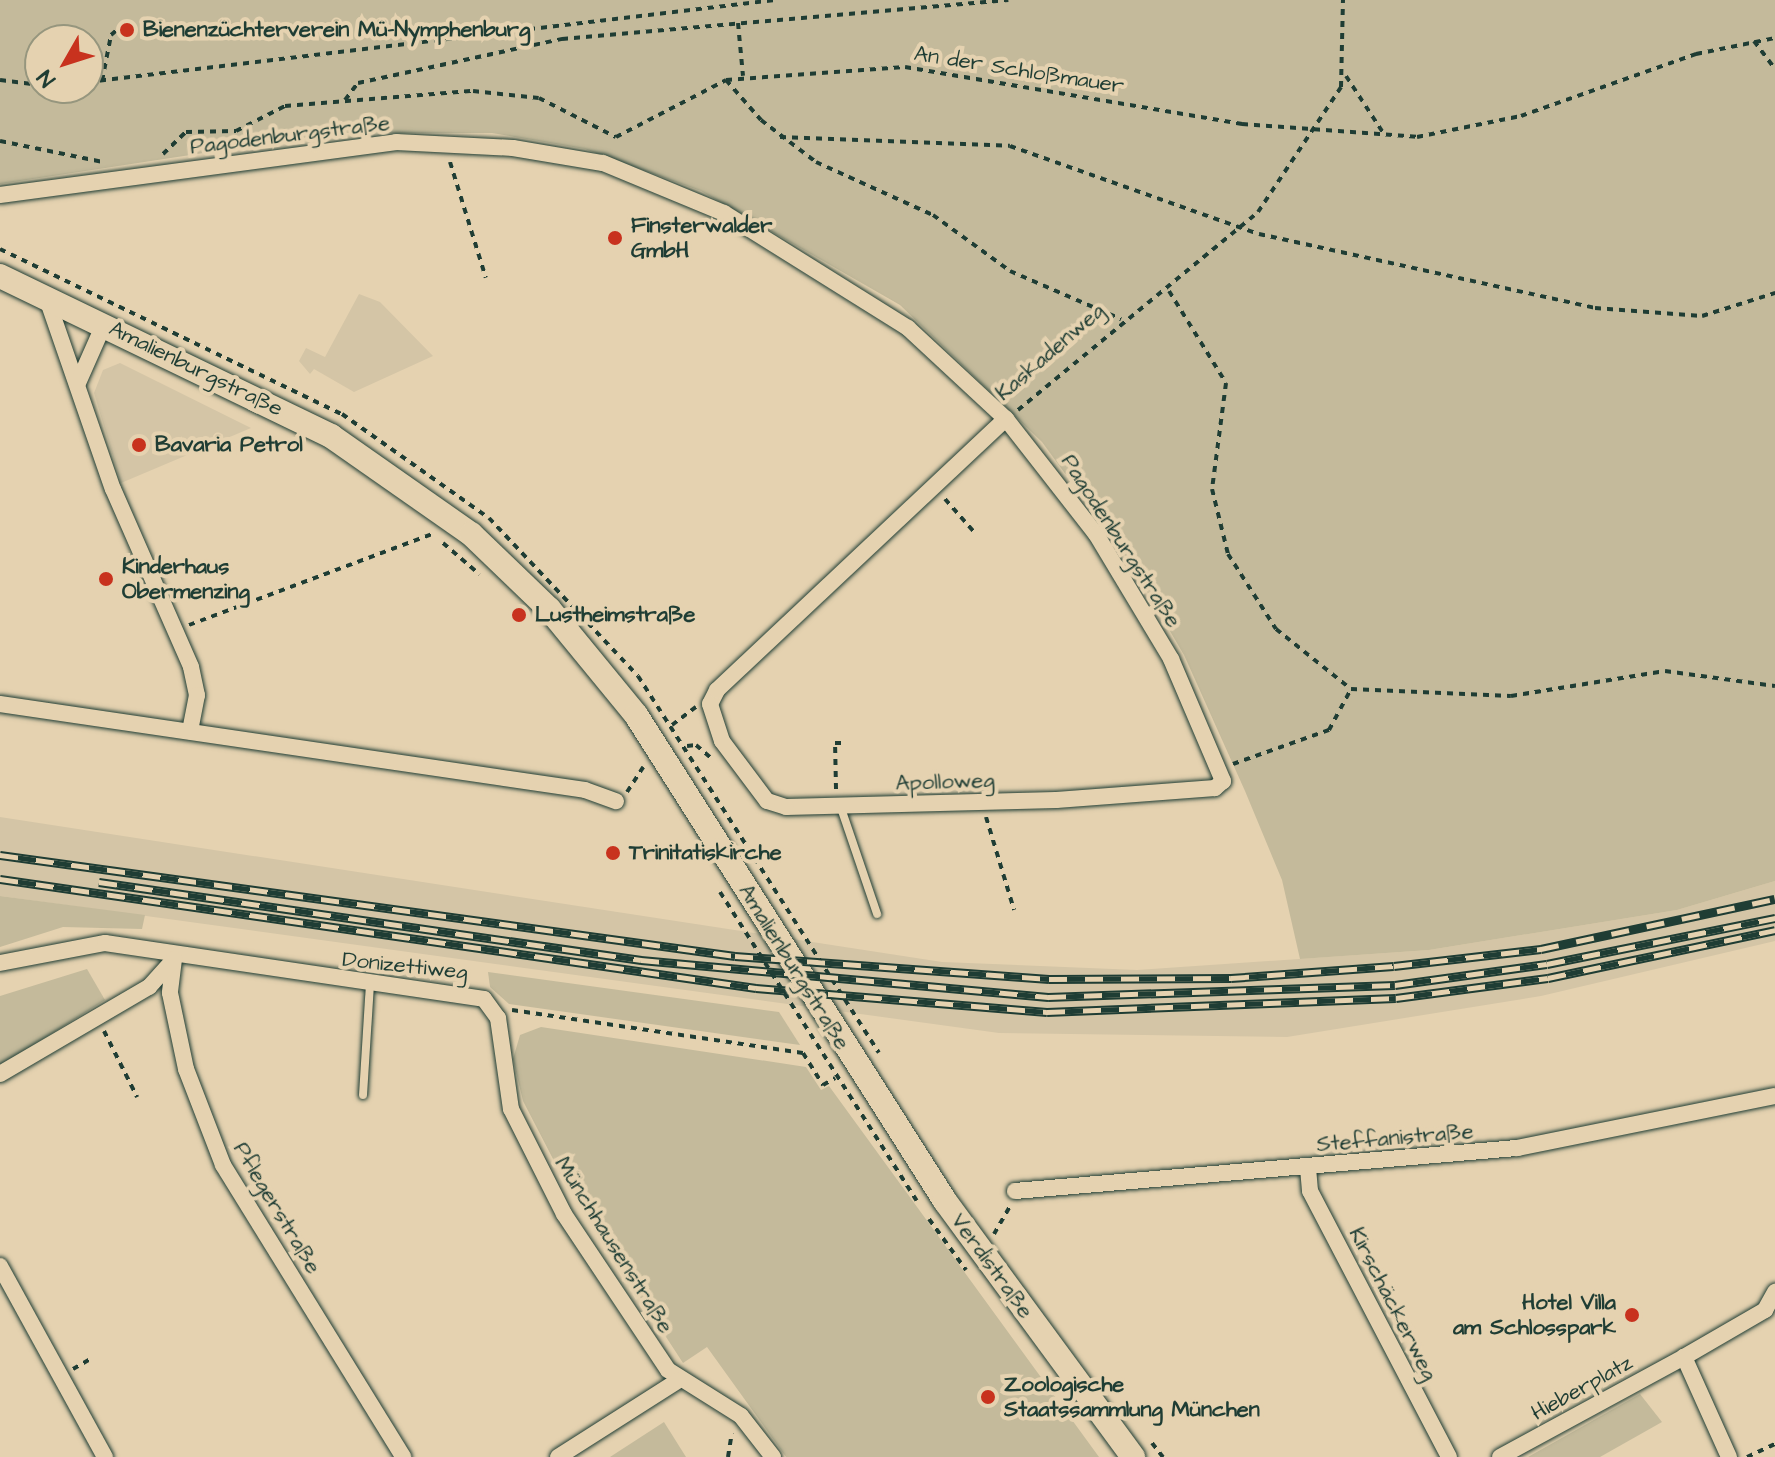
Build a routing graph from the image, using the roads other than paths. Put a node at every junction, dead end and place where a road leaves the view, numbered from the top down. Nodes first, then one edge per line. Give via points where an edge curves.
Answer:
1 (0, 195) edge
2 (0, 276) edge
3 (46, 296) junction
4 (104, 324) junction
5 (78, 383) junction
6 (1006, 419) junction
7 (0, 704) edge
8 (710, 704) joint
9 (190, 731) junction
10 (1222, 769) joint
11 (616, 801) dead end
12 (839, 808) junction
13 (877, 914) dead end
14 (174, 959) junction
15 (0, 963) edge
16 (370, 984) junction
17 (493, 1007) joint
18 (0, 1074) edge
19 (846, 1074) joint
20 (363, 1095) dead end
21 (1775, 1096) edge
22 (1308, 1168) junction
23 (1015, 1191) road end
24 (0, 1266) edge
25 (1775, 1292) edge
26 (1684, 1357) junction
27 (679, 1380) junction
28 (105, 1457) edge
29 (403, 1457) edge
30 (558, 1457) edge
31 (773, 1457) edge
32 (1133, 1457) edge
33 (1449, 1457) edge
34 (1500, 1457) edge
35 (1729, 1457) edge

1 - 6 street, Pagodenburgstraße via 396,142 603,163 724,213 908,328
2 - 3 main road, Amalienburgstraße
3 - 4 main road, Amalienburgstraße
3 - 5 street
4 - 5 street
4 - 19 main road, Amalienburgstraße via 331,436 459,525 526,585 636,715
5 - 9 street via 113,489 191,667 197,695
6 - 8 street, Kaskadenweg via 746,657
6 - 10 street, Pagodenburgstraße via 1137,597
7 - 9 street
8 - 12 street, Apolloweg via 722,741 767,801
9 - 11 street via 585,790
10 - 12 street, Apolloweg via 1215,788
12 - 13 lane
14 - 15 street, Donizettiweg via 105,943
14 - 16 street, Donizettiweg
14 - 18 street via 149,987
14 - 29 street, Pflegerstraße via 170,993 186,1069 223,1165
16 - 17 street, Donizettiweg via 473,994
16 - 20 lane
17 - 27 street, Münchhausenstraße via 503,1079 525,1143 564,1214
19 - 32 main road, Verdistraße
21 - 22 street, Steffanistraße via 1517,1148
22 - 23 street, Steffanistraße
22 - 33 street, Kirschäckerweg via 1310,1191
24 - 28 street
25 - 26 street, Hieberplatz via 1765,1310
26 - 34 street, Hieberplatz
26 - 35 street
27 - 30 street
27 - 31 street via 714,1394

